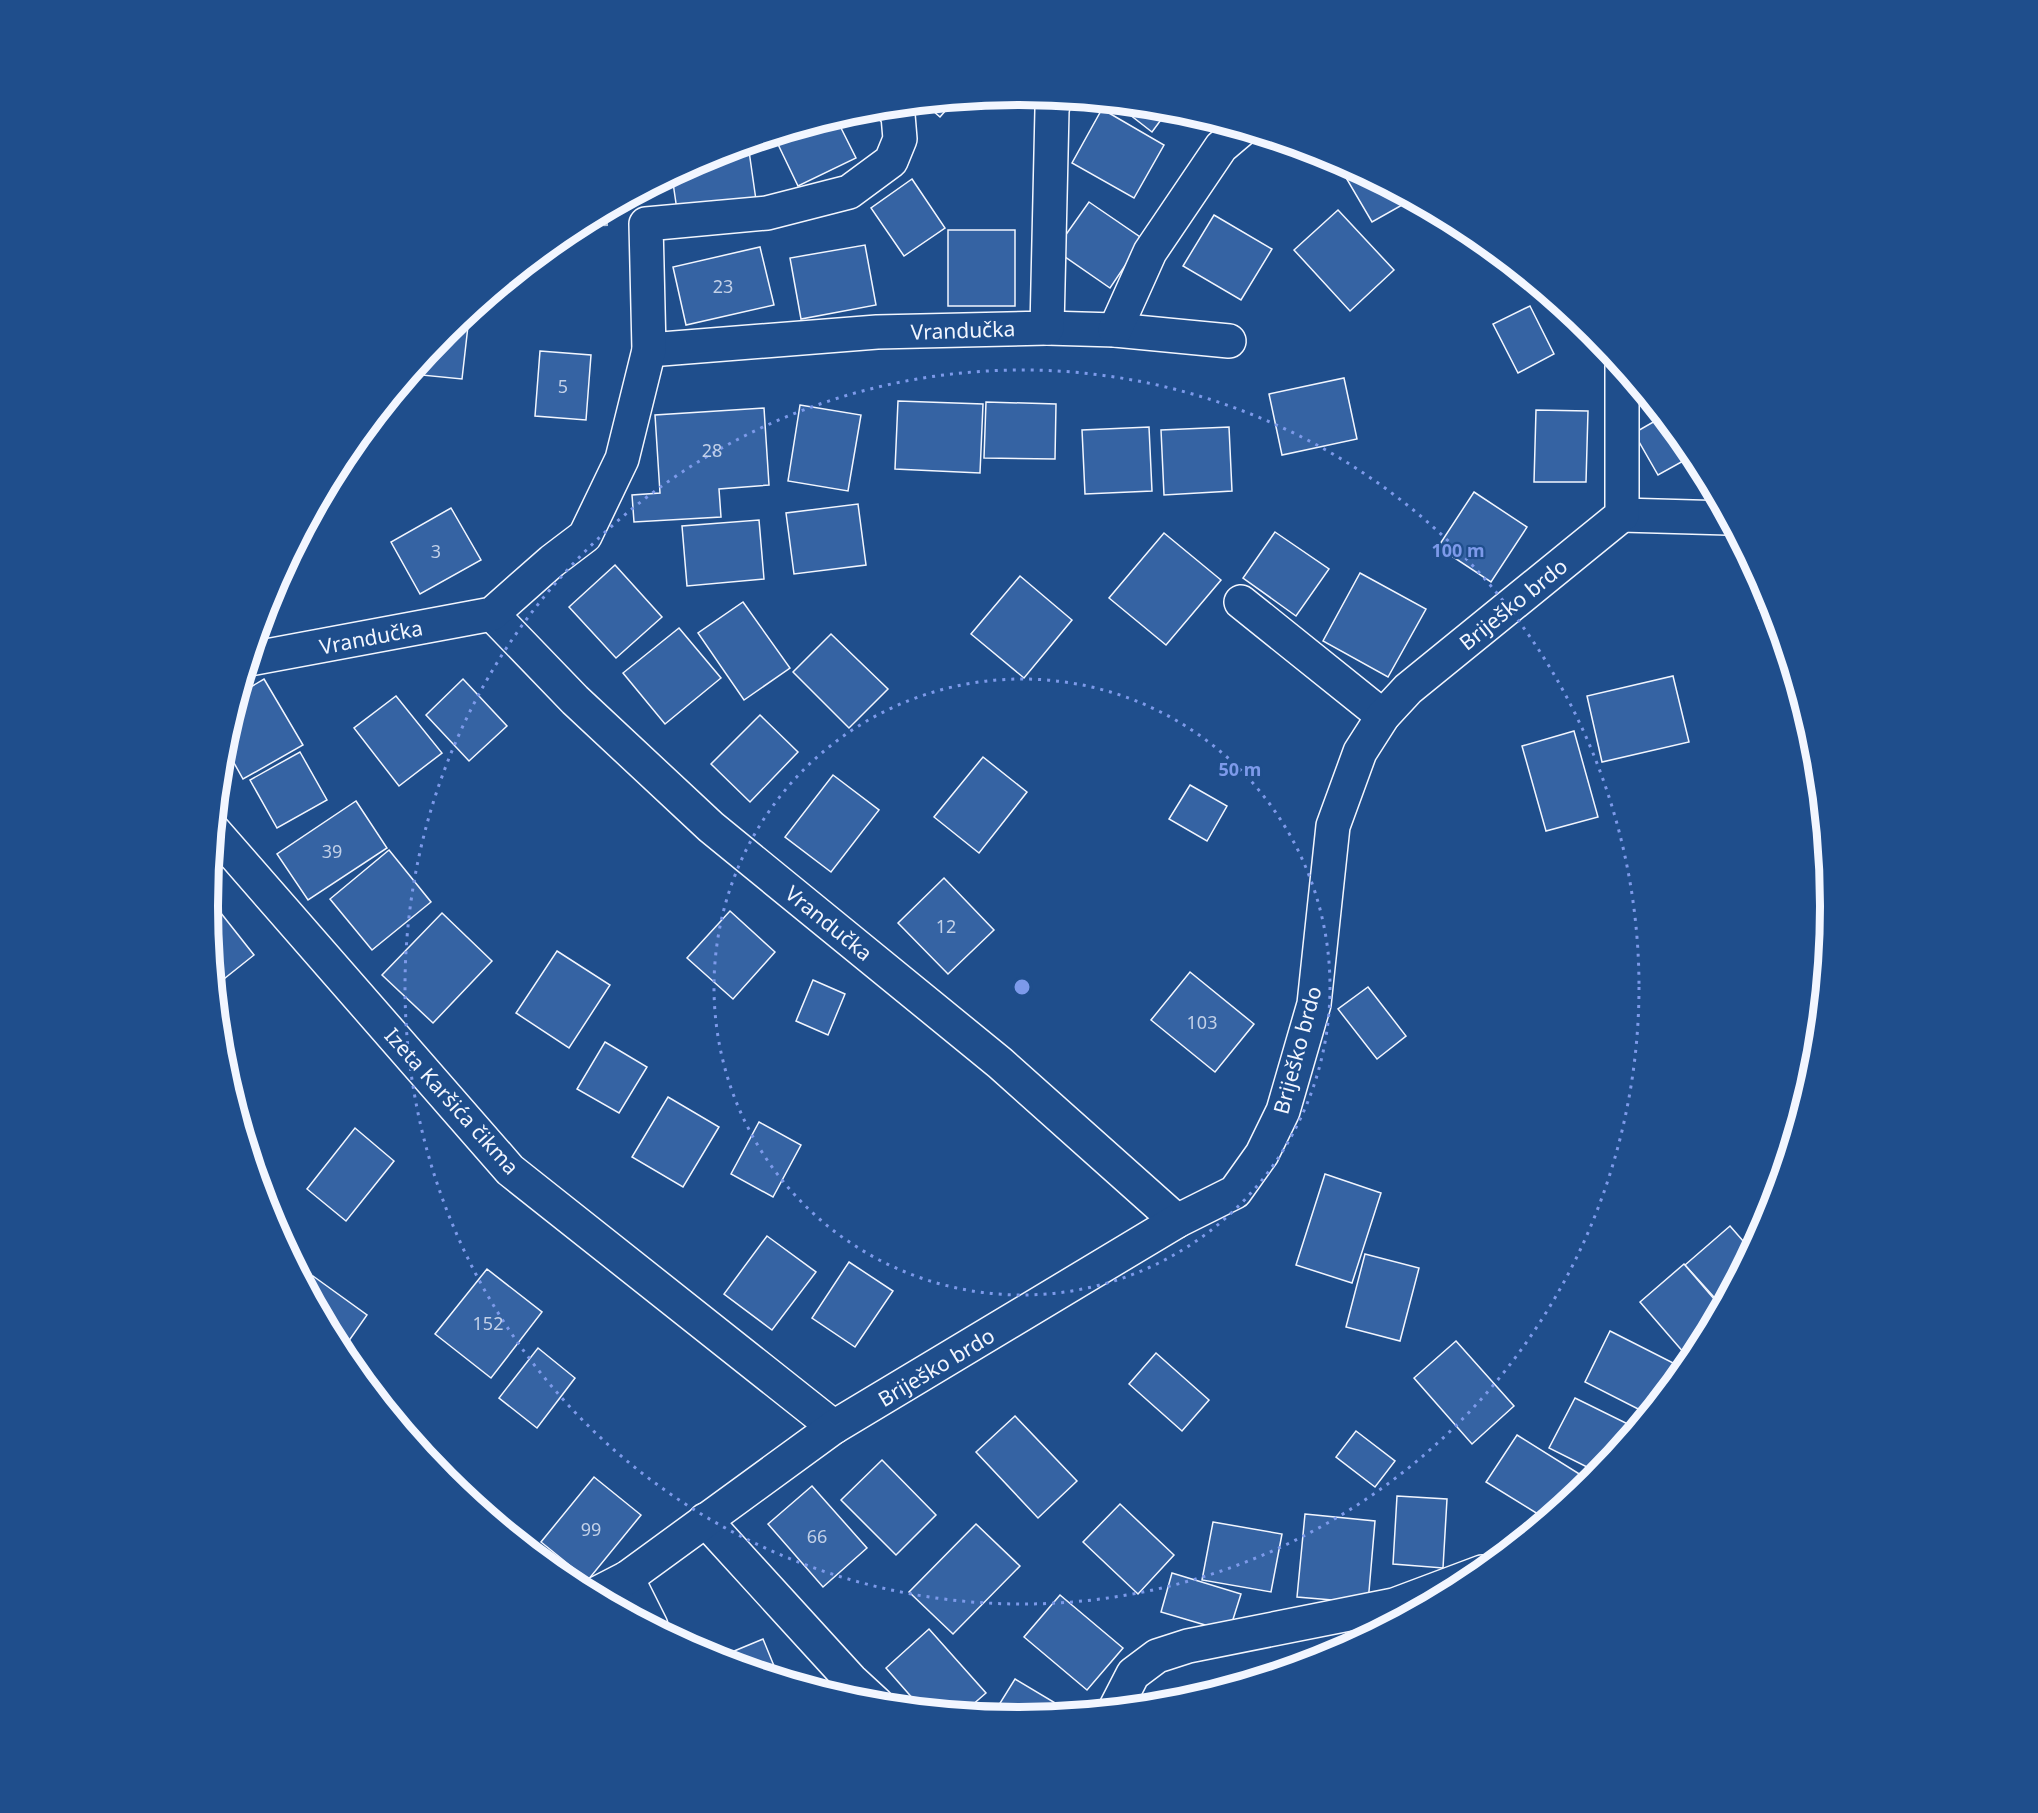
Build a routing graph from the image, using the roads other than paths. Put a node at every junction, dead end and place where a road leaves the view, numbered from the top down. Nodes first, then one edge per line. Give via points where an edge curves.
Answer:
1 (1053, 106) edge
2 (898, 115) edge
3 (1236, 135) edge
4 (1047, 328) junction
5 (1115, 330) junction
6 (1229, 341) dead end
7 (649, 350) junction
8 (1622, 378) edge
9 (1622, 515) junction
10 (1719, 518) edge
11 (1241, 602) dead end
12 (492, 614) junction
13 (257, 658) edge
14 (1383, 716) junction
15 (220, 838) edge
16 (1177, 1221) junction
17 (834, 1427) junction
18 (705, 1520) junction
19 (627, 1578) junction
20 (1442, 1587) edge
21 (602, 1591) edge
22 (646, 1615) edge
23 (866, 1693) edge
24 (1119, 1702) edge

1 - 4 street
2 - 7 street via 900,139 891,161 849,192 767,213 646,224
3 - 5 street via 1221,147 1150,252
4 - 5 street, Vrandučka
4 - 7 street, Vrandučka via 877,332
5 - 6 street, Vrandučka
7 - 12 street via 622,459 585,536
8 - 9 street
9 - 10 street
9 - 14 street, Briješko brdo via 1408,689
11 - 14 street
12 - 13 street, Vrandučka
12 - 16 street, Vrandučka via 575,700 711,827 1000,1063
14 - 16 street, Briješko brdo via 1360,752 1333,826 1314,1004 1283,1111 1262,1154 1235,1192
15 - 17 street, Izeta Karšića čikma via 510,1170
16 - 17 street, Briješko brdo
17 - 18 street, Briješko brdo
18 - 19 street, Briješko brdo
18 - 23 street
19 - 21 street, Briješko brdo
19 - 22 street
20 - 24 street via 1394,1605 1188,1646 1157,1656 1132,1674

